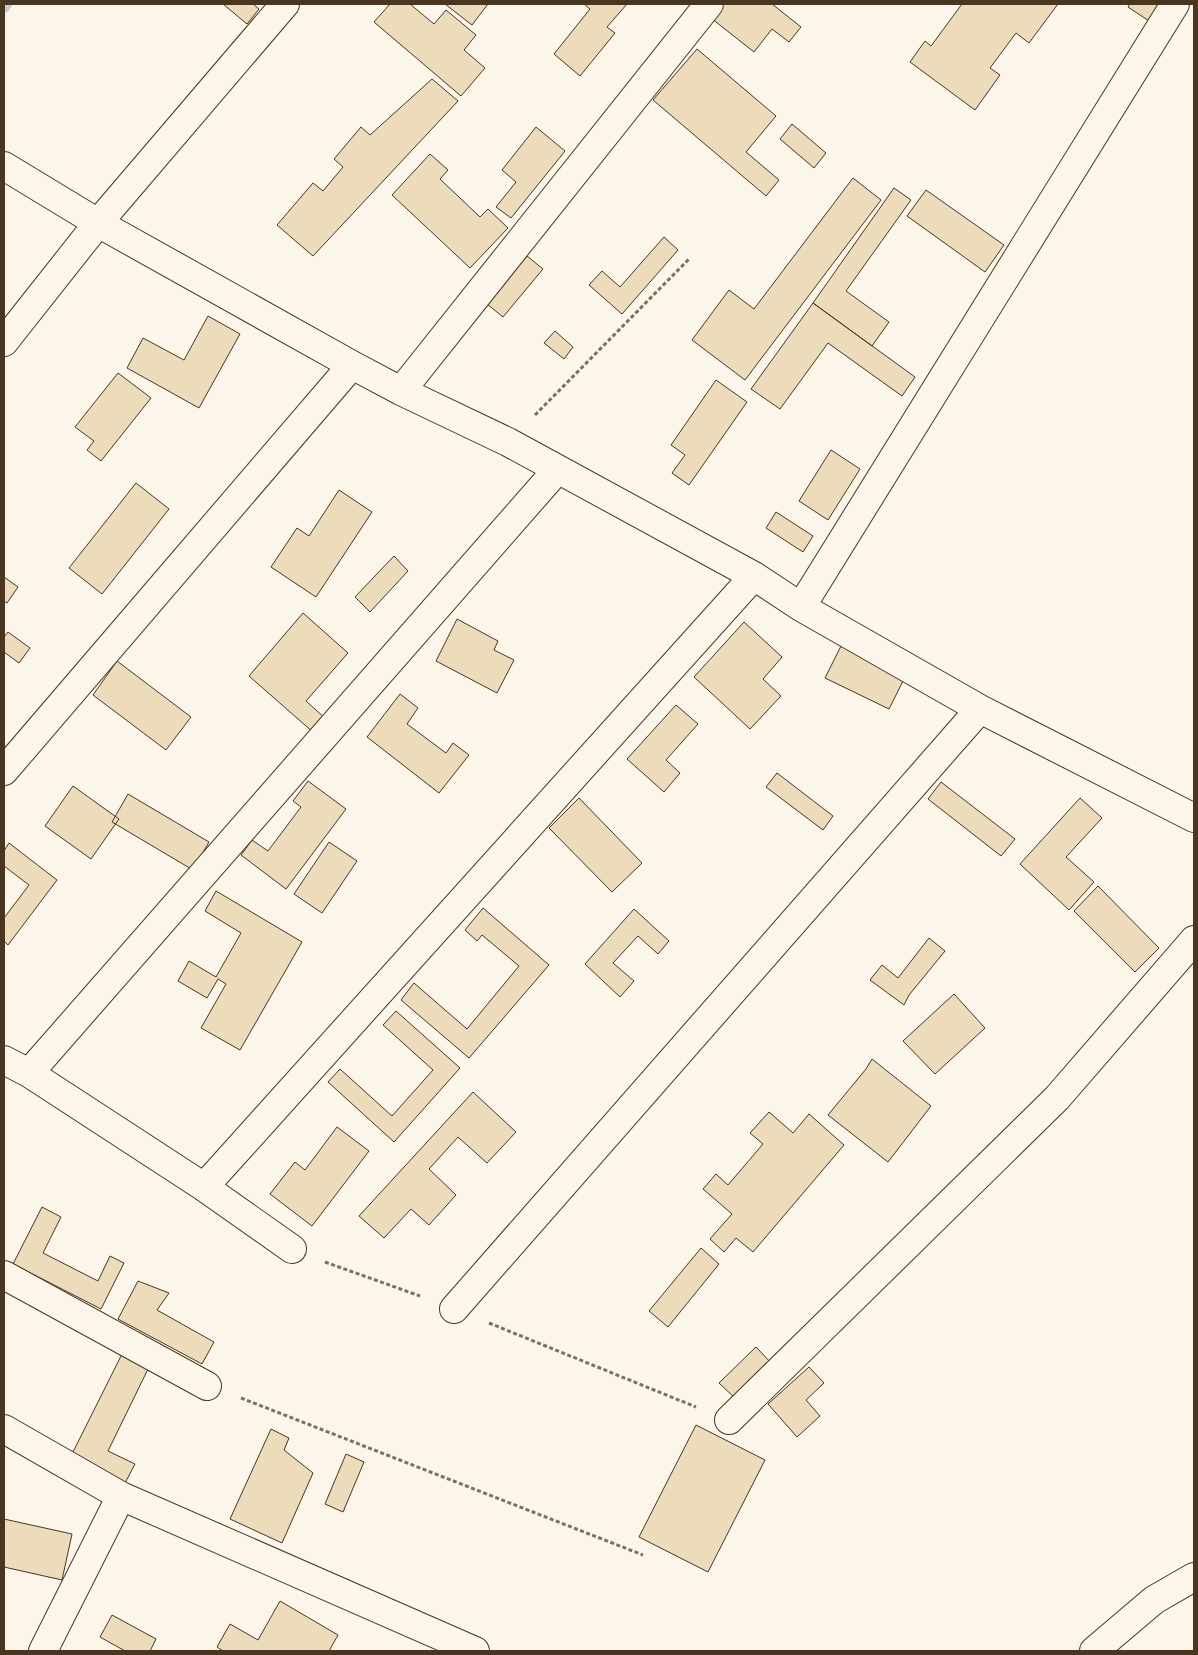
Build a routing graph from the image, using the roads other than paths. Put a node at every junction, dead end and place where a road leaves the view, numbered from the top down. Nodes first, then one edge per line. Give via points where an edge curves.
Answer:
1 (285, 4) edge
2 (709, 4) edge
3 (1175, 4) edge
4 (4, 166) edge
5 (98, 223) junction
6 (4, 342) edge
7 (352, 365) junction
8 (400, 391) junction
9 (556, 470) junction
10 (754, 576) junction
11 (801, 607) junction
12 (980, 709) junction
13 (4, 771) edge
14 (1194, 818) edge
15 (1194, 940) edge
16 (4, 1060) edge
17 (29, 1073) junction
18 (204, 1187) junction
19 (292, 1249) road end
20 (4, 1275) edge
21 (454, 1309) road end
22 (208, 1386) road end
23 (729, 1420) road end
24 (4, 1429) edge
25 (121, 1496) junction
26 (1194, 1578) edge
27 (43, 1651) edge
28 (475, 1651) edge
29 (1094, 1651) edge

1 - 5 street
2 - 8 street
3 - 11 street
4 - 5 street
5 - 6 street
5 - 7 street
7 - 8 street
7 - 13 street
8 - 9 street via 508,442
9 - 10 street
9 - 17 street
10 - 11 street
10 - 18 street
11 - 12 street
12 - 14 street
12 - 21 street
15 - 23 street via 1058,1098
16 - 17 street
17 - 18 street
18 - 19 street
20 - 22 street
24 - 25 street
25 - 27 street
25 - 28 street
26 - 29 street via 1154,1600

